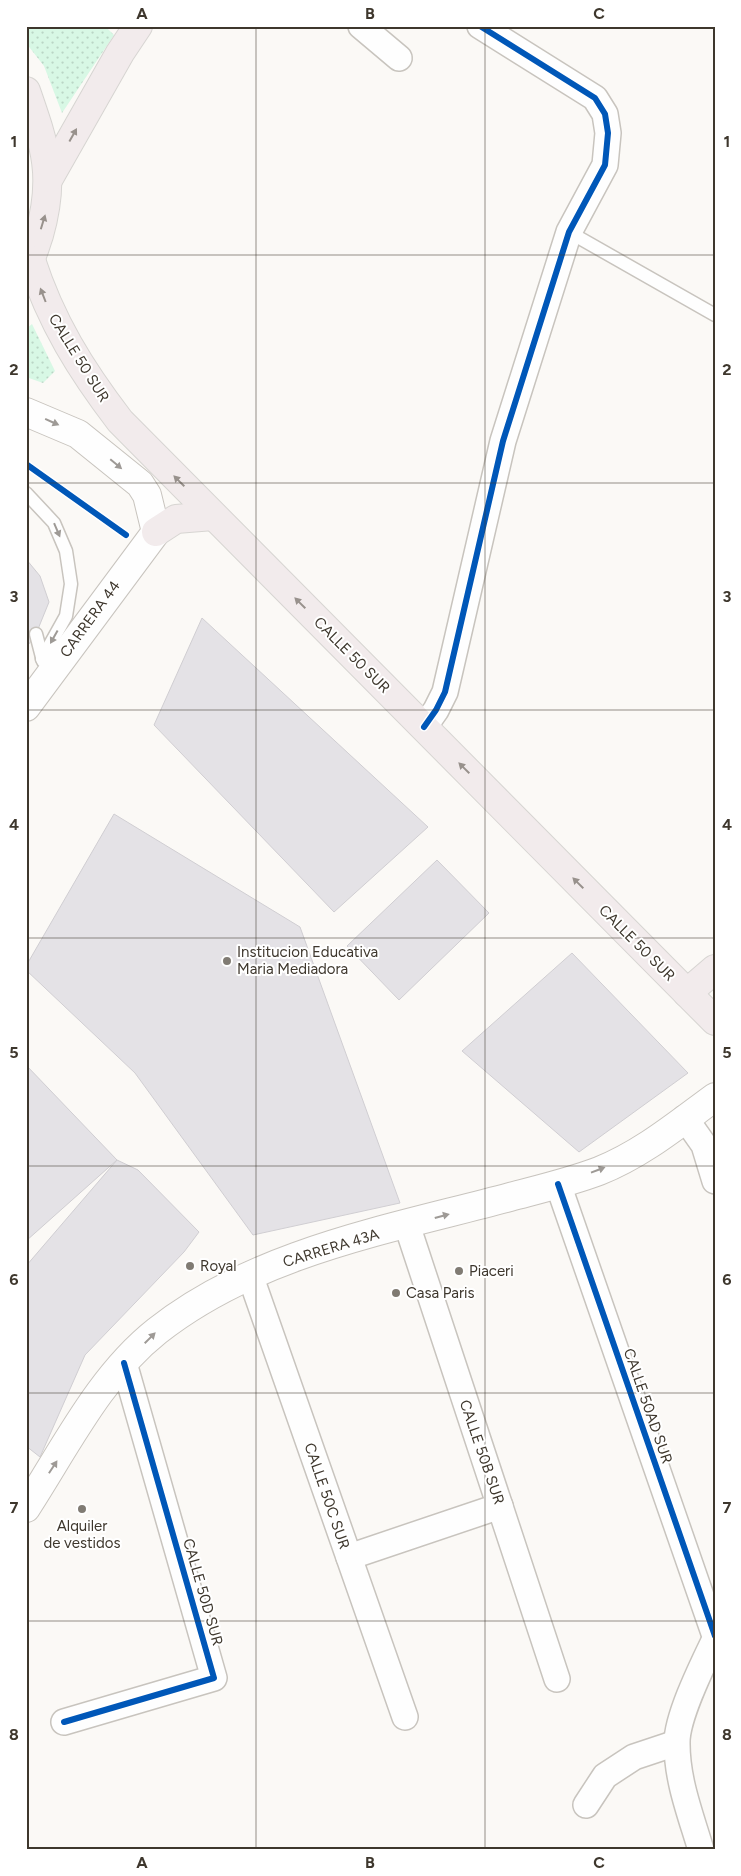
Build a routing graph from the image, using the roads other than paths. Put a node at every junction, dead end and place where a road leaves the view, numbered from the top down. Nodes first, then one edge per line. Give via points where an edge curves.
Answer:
1 (138, 26) edge
2 (361, 26) edge
3 (480, 26) edge
4 (399, 58) dead end
5 (26, 91) edge
6 (49, 178) junction
7 (568, 232) junction
8 (29, 264) edge
9 (715, 315) edge
10 (26, 412) edge
11 (26, 493) edge
12 (214, 516) junction
13 (156, 532) junction
14 (36, 634) dead end
15 (44, 669) junction
16 (26, 707) edge
17 (424, 727) junction
18 (715, 969) edge
19 (687, 992) junction
20 (715, 1021) edge
21 (715, 1097) edge
22 (685, 1118) junction
23 (715, 1181) edge
24 (558, 1184) junction
25 (407, 1225) junction
26 (250, 1275) junction
27 (124, 1363) junction
28 (500, 1506) junction
29 (26, 1508) edge
30 (348, 1557) junction
31 (715, 1638) edge
32 (557, 1679) dead end
33 (405, 1717) dead end
34 (64, 1722) dead end
35 (676, 1743) junction
36 (586, 1805) dead end
37 (701, 1850) edge

6 -> 1 main road
2 - 4 street
3 - 7 street via 595,98 605,114 608,133 605,165
5 - 6 main road via 42,136
8 -> 6 main road via 46,212
7 - 9 lane
7 - 17 street via 502,441 445,692
12 -> 8 main road, CALLE 50 SUR via 120,421 98,392 76,360
10 -> 13 main road via 78,434 140,484 148,495
11 -> 15 lane via 54,523 66,551 71,584 66,616
12 - 13 main road via 176,519
17 -> 12 main road, CALLE 50 SUR
13 - 15 main road, CARRERA 44
14 - 15 lane
15 - 16 main road, CARRERA 44
19 -> 17 main road, CALLE 50 SUR
18 - 19 main road
19 - 20 main road, CALLE 50 SUR
21 - 22 main road, CARRERA 43A
22 - 23 street via 704,1145
24 -> 22 main road, CARRERA 43A via 624,1159
25 -> 24 main road, CARRERA 43A
24 - 31 street, CALLE 50AD SUR
25 - 26 main road, CARRERA 43A via 349,1240
25 - 28 street, CALLE 50B SUR
27 -> 26 main road, CARRERA 43A via 157,1331 196,1304
26 - 30 street, CALLE 50C SUR
29 -> 27 main road, CARRERA 43A
27 - 34 street, CALLE 50D SUR via 214,1678
28 - 30 street
28 - 32 street, CALLE 50B SUR
30 - 33 street, CALLE 50C SUR
31 - 35 street, CALLE 50AD SUR via 687,1702
35 - 36 street via 634,1757 605,1776
35 - 37 street, CALLE 50AD SUR via 684,1794

